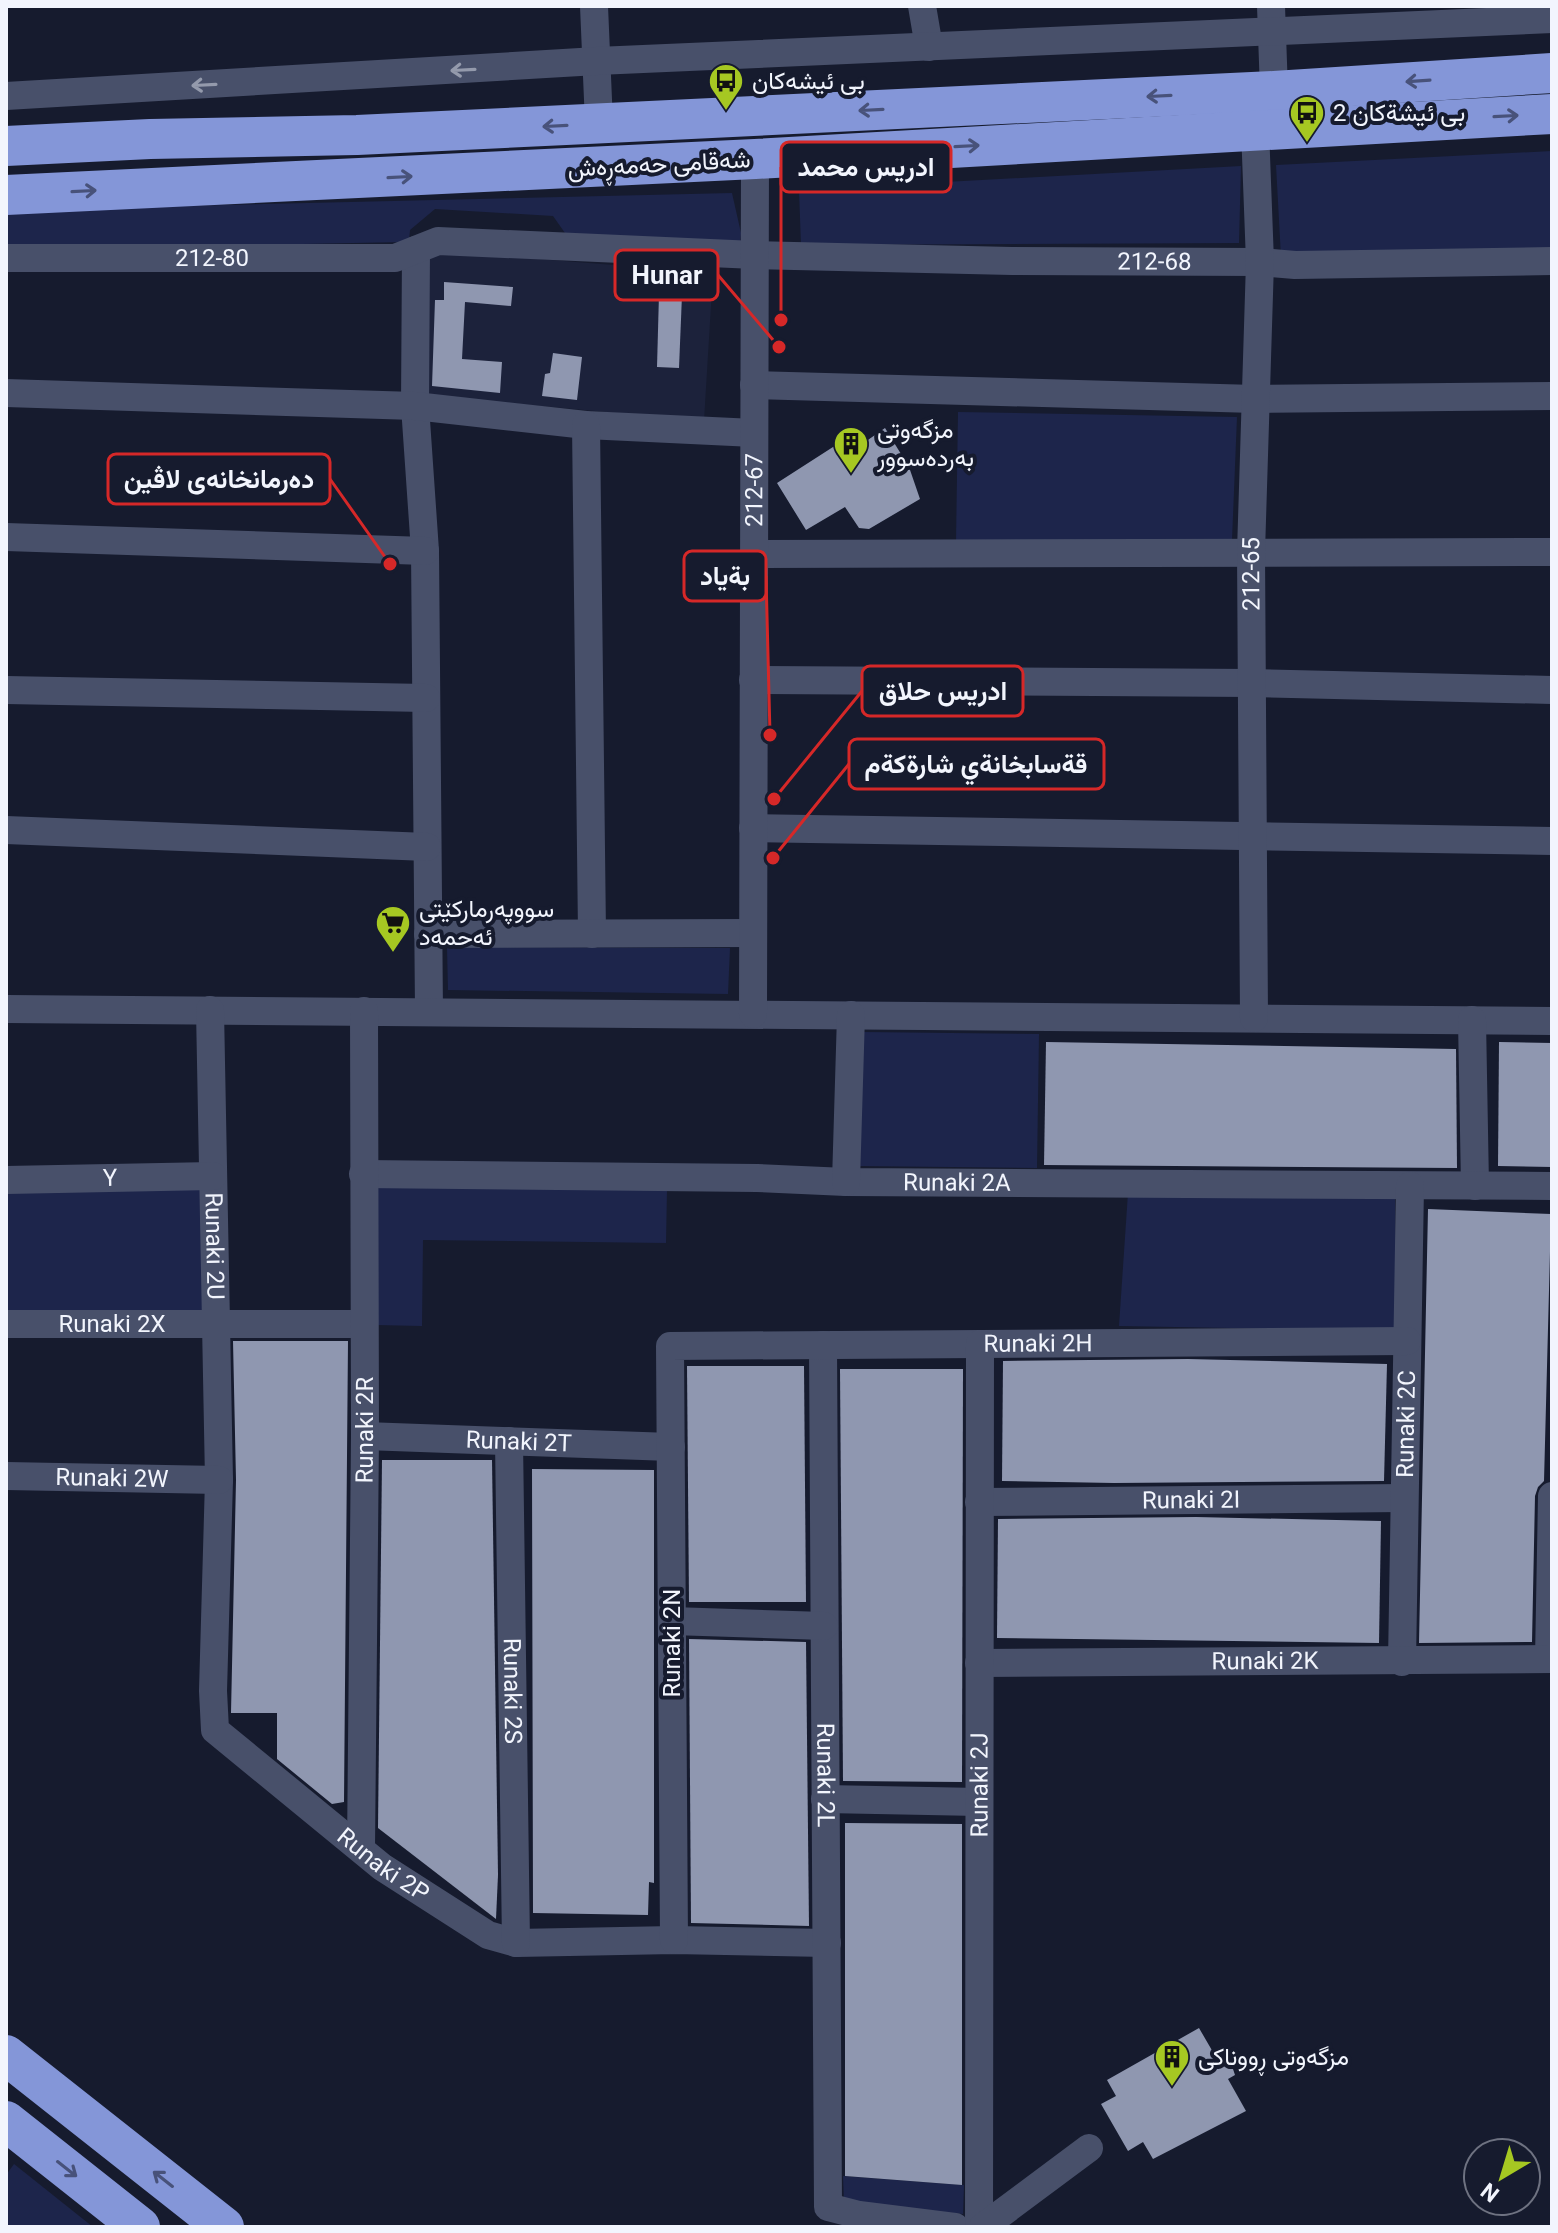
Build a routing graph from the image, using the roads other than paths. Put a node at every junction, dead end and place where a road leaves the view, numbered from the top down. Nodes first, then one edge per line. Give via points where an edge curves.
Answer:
1 (594, 6) edge
2 (922, 6) edge
3 (1440, 15) edge
4 (1272, 19) edge
5 (1552, 19) edge
6 (929, 47) junction
7 (597, 61) junction
8 (1552, 73) edge
9 (1274, 91) junction
10 (6, 96) edge
11 (1552, 114) edge
12 (599, 123) junction
13 (6, 126) edge
14 (1255, 129) junction
15 (357, 135) junction
16 (292, 136) junction
17 (49, 144) junction
18 (6, 146) edge
19 (755, 159) junction
20 (357, 179) junction
21 (293, 181) junction
22 (6, 195) edge
23 (416, 250) junction
24 (755, 255) junction
25 (6, 258) edge
26 (1552, 261) edge
27 (1260, 262) junction
28 (754, 385) junction
29 (6, 393) edge
30 (1552, 396) edge
31 (1255, 399) junction
32 (415, 406) junction
33 (586, 425) junction
34 (754, 433) junction
35 (6, 537) edge
36 (425, 551) junction
37 (1251, 552) junction
38 (1552, 552) edge
39 (754, 554) junction
40 (753, 680) junction
41 (1252, 683) junction
42 (6, 690) edge
43 (1552, 690) edge
44 (426, 698) junction
45 (753, 828) junction
46 (6, 830) edge
47 (1253, 834) junction
48 (1552, 841) edge
49 (427, 847) junction
50 (753, 933) junction
51 (428, 934) junction
52 (592, 934) junction
53 (6, 1009) edge
54 (210, 1010) junction
55 (364, 1011) junction
56 (429, 1012) junction
57 (753, 1014) junction
58 (851, 1015) junction
59 (1254, 1018) junction
60 (1472, 1020) junction
61 (1552, 1021) edge
62 (363, 1174) junction
63 (213, 1176) junction
64 (6, 1180) edge
65 (846, 1182) junction
66 (1410, 1186) junction
67 (1475, 1186) junction
68 (1552, 1186) edge
69 (6, 1324) edge
70 (217, 1324) junction
71 (364, 1324) junction
72 (1407, 1341) junction
73 (980, 1344) junction
74 (823, 1345) junction
75 (670, 1346) joint
76 (365, 1436) junction
77 (509, 1441) junction
78 (671, 1447) junction
79 (6, 1476) edge
80 (219, 1480) junction
81 (1552, 1496) edge
82 (1404, 1498) junction
83 (979, 1502) junction
84 (672, 1621) junction
85 (824, 1626) junction
86 (1550, 1659) edge
87 (1402, 1662) junction
88 (979, 1663) junction
89 (825, 1799) junction
90 (979, 1802) junction
91 (361, 1848) junction
92 (674, 1940) junction
93 (516, 1943) junction
94 (827, 1943) junction
95 (6, 2055) edge
96 (6, 2121) edge
97 (1089, 2148) dead end
98 (140, 2227) edge
99 (224, 2227) edge
100 (955, 2227) edge
101 (981, 2227) edge

1 - 7 street
2 - 6 street
3 - 4 street
3 - 5 street
4 - 6 street
4 - 9 street
6 - 7 street
7 -> 10 street
7 - 12 street
8 -> 9 highway, شەقامی حەمەڕەش
9 -> 12 highway, شەقامی حەمەڕەش
14 -> 11 highway, شەقامی حەمەڕەش
12 -> 15 highway, شەقامی حەمەڕەش
13 - 17 highway
19 -> 14 highway, شەقامی حەمەڕەش
14 - 27 street, 212-65
15 - 16 highway, شەقامی حەمەڕەش
15 - 20 highway
16 - 17 highway, شەقامی حەمەڕەش
16 - 21 highway
17 - 18 highway, شەقامی حەمەڕەش
20 -> 19 highway, شەقامی حەمەڕەش
19 - 24 street, 212-67
20 - 21 highway, شەقامی حەمەڕەش
22 -> 21 highway, شەقامی حەمەڕەش
23 - 24 street, 212-80 via 438,241
23 - 25 street, 212-80 via 395,258
23 - 32 street
24 - 27 street, 212-68
24 - 28 street, 212-67
26 - 27 street, 212-68
27 - 31 street, 212-65
28 - 31 street
28 - 34 street, 212-67
29 - 32 street
30 - 31 street
31 - 37 street, 212-65
32 - 33 street
32 - 36 street
33 - 34 street
33 - 52 street
34 - 39 street, 212-67
35 - 36 street
36 - 44 street
37 - 38 street
37 - 39 street
37 - 41 street, 212-65
39 - 40 street, 212-67
40 - 41 street
40 - 45 street, 212-67
41 - 43 street
41 - 47 street, 212-65
42 - 44 street
44 - 49 street
45 - 47 street
45 - 50 street, 212-67
46 - 49 street
47 - 48 street
47 - 59 street, 212-65
49 - 51 street
50 - 52 street
50 - 57 street, 212-67
51 - 52 street
51 - 56 street
53 - 54 street
54 - 55 street
54 - 63 street, Runaki 2U
55 - 56 street
55 - 62 street, Runaki 2R
56 - 57 street
57 - 58 street
58 - 59 street
58 - 65 street
59 - 60 street
60 - 61 street
60 - 67 street
62 - 65 street, Runaki 2A
62 - 71 street, Runaki 2R
63 - 64 street, Y
63 - 70 street, Runaki 2U
65 - 66 street, Runaki 2A
66 - 67 street, Runaki 2A
66 - 72 street, Runaki 2C
67 - 68 street, Runaki 2A
69 - 70 street, Runaki 2X
70 - 71 street, Runaki 2X
70 - 80 street, Runaki 2U
71 - 76 street, Runaki 2R
72 - 73 street, Runaki 2H
72 - 82 street, Runaki 2C
73 - 74 street, Runaki 2H
73 - 83 street, Runaki 2J
74 - 75 street, Runaki 2H
74 - 85 street, Runaki 2L
75 - 78 street, Runaki 2N
76 - 77 street, Runaki 2T
76 - 91 street, Runaki 2R
77 - 78 street, Runaki 2T
77 - 93 street, Runaki 2S
78 - 84 street, Runaki 2N
79 - 80 street, Runaki 2W
80 - 91 street, Runaki 2P via 215,1730
81 - 86 street
82 - 83 street, Runaki 2I
82 - 87 street, Runaki 2C
83 - 88 street, Runaki 2J
84 - 85 street
84 - 92 street, Runaki 2N
85 - 89 street, Runaki 2L
86 - 87 street, Runaki 2K
87 - 88 street, Runaki 2K
88 - 90 street, Runaki 2J
89 - 90 street
89 - 94 street, Runaki 2L
90 - 101 street, Runaki 2J
91 - 93 street, Runaki 2P via 488,1935
92 - 93 street, Runaki 2P
92 - 94 street, Runaki 2P
94 - 100 street, Runaki 2L via 828,2207
99 -> 95 highway
96 -> 98 highway
97 - 101 street

